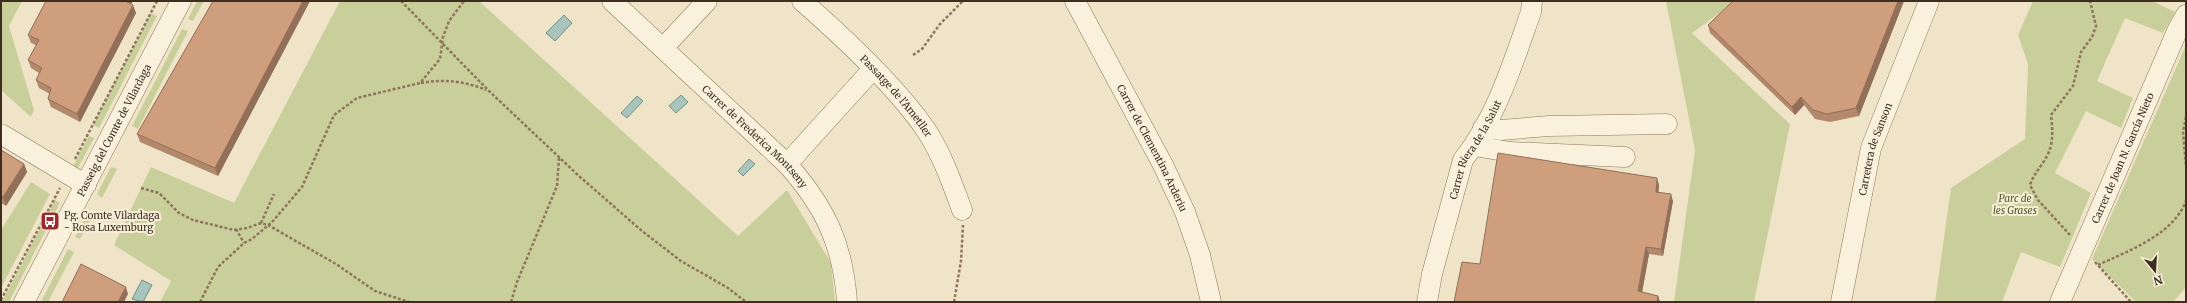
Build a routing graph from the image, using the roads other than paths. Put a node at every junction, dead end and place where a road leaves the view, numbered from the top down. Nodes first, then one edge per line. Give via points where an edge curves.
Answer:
1 (181, 1) edge
2 (612, 1) edge
3 (708, 1) edge
4 (802, 1) edge
5 (1075, 1) edge
6 (1532, 1) edge
7 (1929, 1) edge
8 (2186, 15) edge
9 (663, 48) junction
10 (873, 69) junction
11 (1667, 124) dead end
12 (1483, 128) junction
13 (1, 134) edge
14 (1474, 146) junction
15 (1625, 157) dead end
16 (787, 164) junction
17 (86, 185) junction
18 (962, 210) road end
19 (24, 302) edge
20 (847, 302) edge
21 (1211, 302) edge
22 (1427, 302) edge
23 (1841, 302) edge
24 (2060, 302) edge

1 - 17 street, Passeig del Comte de Vilardaga
2 - 9 street, Carrer de Frederica Montseny
3 - 9 street
4 - 10 street, Passatge de l'Ametller
5 - 21 street, Carrer de Clementina Arderiu via 1163,165 1185,212 1200,254
6 - 12 street, Carrer Riera de la Salut via 1531,12 1507,81
7 - 23 street, Carretera de Sanson via 1871,148
8 - 24 street, Carrer de Joan N. García Nieto
9 - 16 street, Carrer de Frederica Montseny
10 - 16 street
10 - 18 street, Passatge de l'Ametller via 926,130 942,159
11 - 12 street via 1556,126 1506,130
12 - 14 street, Carrer Riera de la Salut
13 - 17 street
14 - 15 street via 1510,152
14 - 22 street, Carrer Riera de la Salut via 1463,160 1432,274
16 - 20 street, Carrer de Frederica Montseny via 822,210 843,268
17 - 19 street, Passeig del Comte de Vilardaga

